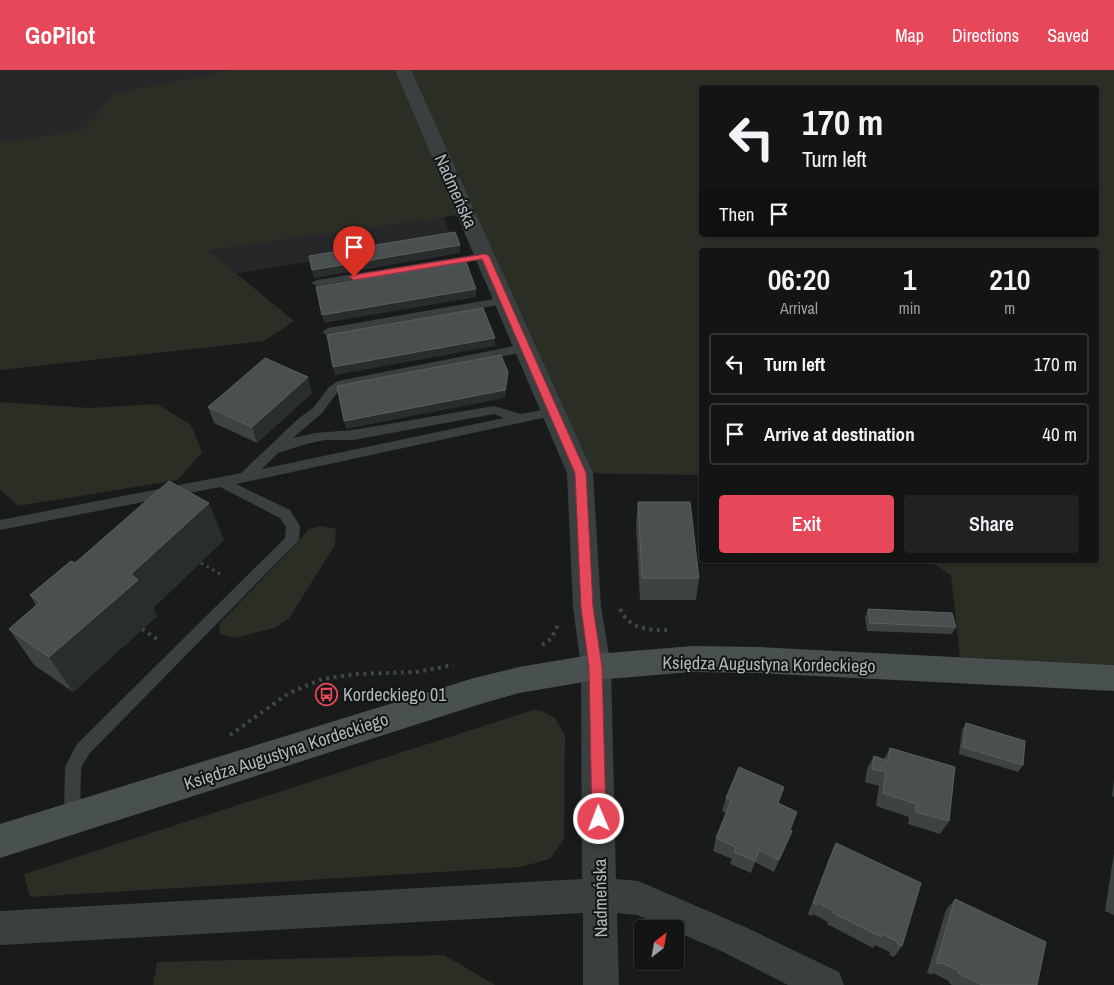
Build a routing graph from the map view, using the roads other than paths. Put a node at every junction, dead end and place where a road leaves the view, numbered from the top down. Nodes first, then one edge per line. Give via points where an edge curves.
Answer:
1 (403, 70) edge
2 (485, 256) junction
3 (317, 283) dead end
4 (505, 301) junction
5 (328, 332) dead end
6 (525, 348) junction
7 (554, 412) junction
8 (521, 419) junction
9 (267, 455) junction
10 (244, 478) junction
11 (221, 482) junction
12 (0, 525) edge
13 (596, 667) junction
14 (1114, 678) edge
15 (72, 818) junction
16 (0, 841) edge
17 (600, 895) junction
18 (0, 928) edge
19 (601, 985) edge
20 (826, 985) edge

1 - 2 street, Nadmeńska
2 - 3 lane
2 - 4 street, Nadmeńska
4 - 5 lane
4 - 6 street, Nadmeńska
6 - 7 street, Nadmeńska
6 - 9 lane via 342,384
7 - 8 lane
7 - 13 street, Nadmeńska via 580,473 587,607
8 - 9 lane via 494,410 353,435 311,437
8 - 10 lane
9 - 10 lane
10 - 11 lane
11 - 12 lane
11 - 15 lane via 285,514 293,526 292,540 83,749 73,767
13 - 14 street, Księdza Augustyna Kordeckiego via 682,659 759,660
13 - 15 street, Księdza Augustyna Kordeckiego via 518,680 474,692
13 - 17 street, Nadmeńska
15 - 16 street, Księdza Augustyna Kordeckiego
17 - 18 street
17 - 19 street, Nadmeńska
17 - 20 street via 638,898 733,939

